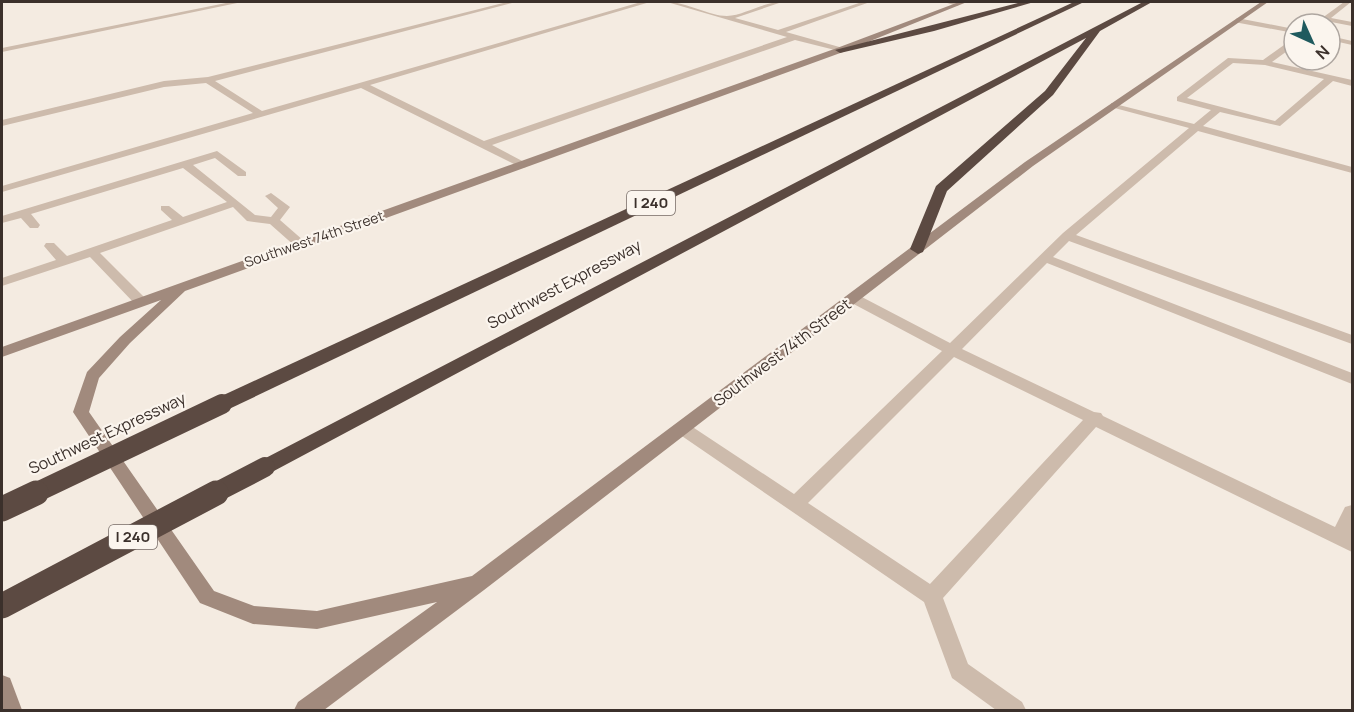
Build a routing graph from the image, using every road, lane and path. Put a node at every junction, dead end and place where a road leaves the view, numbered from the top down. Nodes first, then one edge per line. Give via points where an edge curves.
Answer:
1 (239, 2) edge
2 (513, 2) edge
3 (647, 2) edge
4 (670, 2) edge
5 (779, 2) edge
6 (867, 2) edge
7 (946, 2) edge
8 (1030, 2) edge
9 (1080, 2) edge
10 (1148, 2) edge
11 (1264, 2) edge
12 (1348, 2) edge
13 (961, 3) edge
14 (1335, 12) edge
15 (727, 18) junction
16 (1237, 20) junction
17 (1100, 27) junction
18 (1282, 29) edge
19 (780, 32) junction
20 (795, 37) junction
21 (2, 50) edge
22 (840, 50) junction
23 (1282, 51) edge
24 (1265, 63) junction
25 (1331, 78) junction
26 (208, 80) junction
27 (1353, 83) edge
28 (363, 85) junction
29 (1114, 105) junction
30 (1218, 109) junction
31 (261, 114) junction
32 (2, 123) edge
33 (1195, 128) junction
34 (483, 145) junction
35 (185, 164) junction
36 (522, 165) junction
37 (1353, 170) edge
38 (242, 174) dead end
39 (133, 180) junction
40 (2, 189) edge
41 (144, 190) dead end
42 (49, 191) junction
43 (270, 196) dead end
44 (235, 203) junction
45 (165, 208) dead end
46 (23, 213) junction
47 (2, 220) edge
48 (180, 221) junction
49 (274, 221) junction
50 (34, 225) dead end
51 (1067, 236) junction
52 (300, 244) junction
53 (50, 246) dead end
54 (918, 249) junction
55 (92, 252) junction
56 (1045, 258) junction
57 (65, 261) junction
58 (3, 280) edge
59 (186, 284) junction
60 (853, 298) junction
61 (141, 301) junction
62 (1353, 340) edge
63 (952, 350) junction
64 (2, 352) edge
65 (1353, 379) edge
66 (1095, 417) junction
67 (682, 428) junction
68 (796, 504) junction
69 (2, 508) edge
70 (1353, 512) edge
71 (1346, 541) edge
72 (477, 584) junction
73 (932, 596) junction
74 (2, 606) edge
75 (2, 686) edge
76 (11, 711) edge
77 (306, 711) edge
78 (1014, 711) edge

1 - 21 street
2 - 26 street
3 - 28 street
4 - 15 street
5 - 15 street
6 - 19 street
7 - 13 street
8 - 22 highway
9 - 69 highway, Southwest Expressway / I 240, bridge
10 - 17 highway, Southwest Expressway / I 240
11 - 16 main road, Southwest 74th Street
12 - 14 street
13 - 22 main road, Southwest 74th Street
15 - 19 street
16 - 18 street
16 - 29 main road, Southwest 74th Street
17 - 54 highway via 1048,93 941,189
17 - 74 highway, Southwest Expressway / I 240, bridge
19 - 20 street
20 - 22 street
20 - 34 street
22 - 36 main road, Southwest 74th Street
23 - 24 street
24 - 25 street
24 - 30 street via 1231,60 1180,99
25 - 27 street
25 - 30 street via 1277,124
26 - 31 street
26 - 32 street via 164,84
28 - 31 street
28 - 34 street
29 - 33 street
29 - 54 main road, Southwest 74th Street
30 - 33 street
31 - 42 street
33 - 37 street
33 - 51 street
34 - 36 street
35 - 38 street via 217,154
35 - 39 street
35 - 44 street
36 - 52 main road, Southwest 74th Street
39 - 41 street
39 - 42 street
40 - 42 street
42 - 46 street
43 - 49 street via 284,207
44 - 48 street
44 - 49 street via 251,218
45 - 48 street
46 - 47 street
46 - 50 street
48 - 55 street
49 - 52 street
51 - 56 street
51 - 62 street
52 - 59 main road, Southwest 74th Street
53 - 57 street
54 - 60 main road, Southwest 74th Street
55 - 57 street
55 - 61 street
56 - 63 street
56 - 65 street
57 - 58 street
59 - 61 main road, Southwest 74th Street
59 - 72 main road via 92,376 81,412 207,597 253,615 317,620
60 - 63 street
60 - 67 main road, Southwest 74th Street
61 - 64 main road, Southwest 74th Street
63 - 66 street
63 - 68 street
66 - 71 street
66 - 73 street
67 - 68 street
67 - 72 main road, Southwest 74th Street
68 - 73 street
70 - 71 street
72 - 77 main road, Southwest 74th Street
73 - 78 street via 960,671
75 - 76 main road

